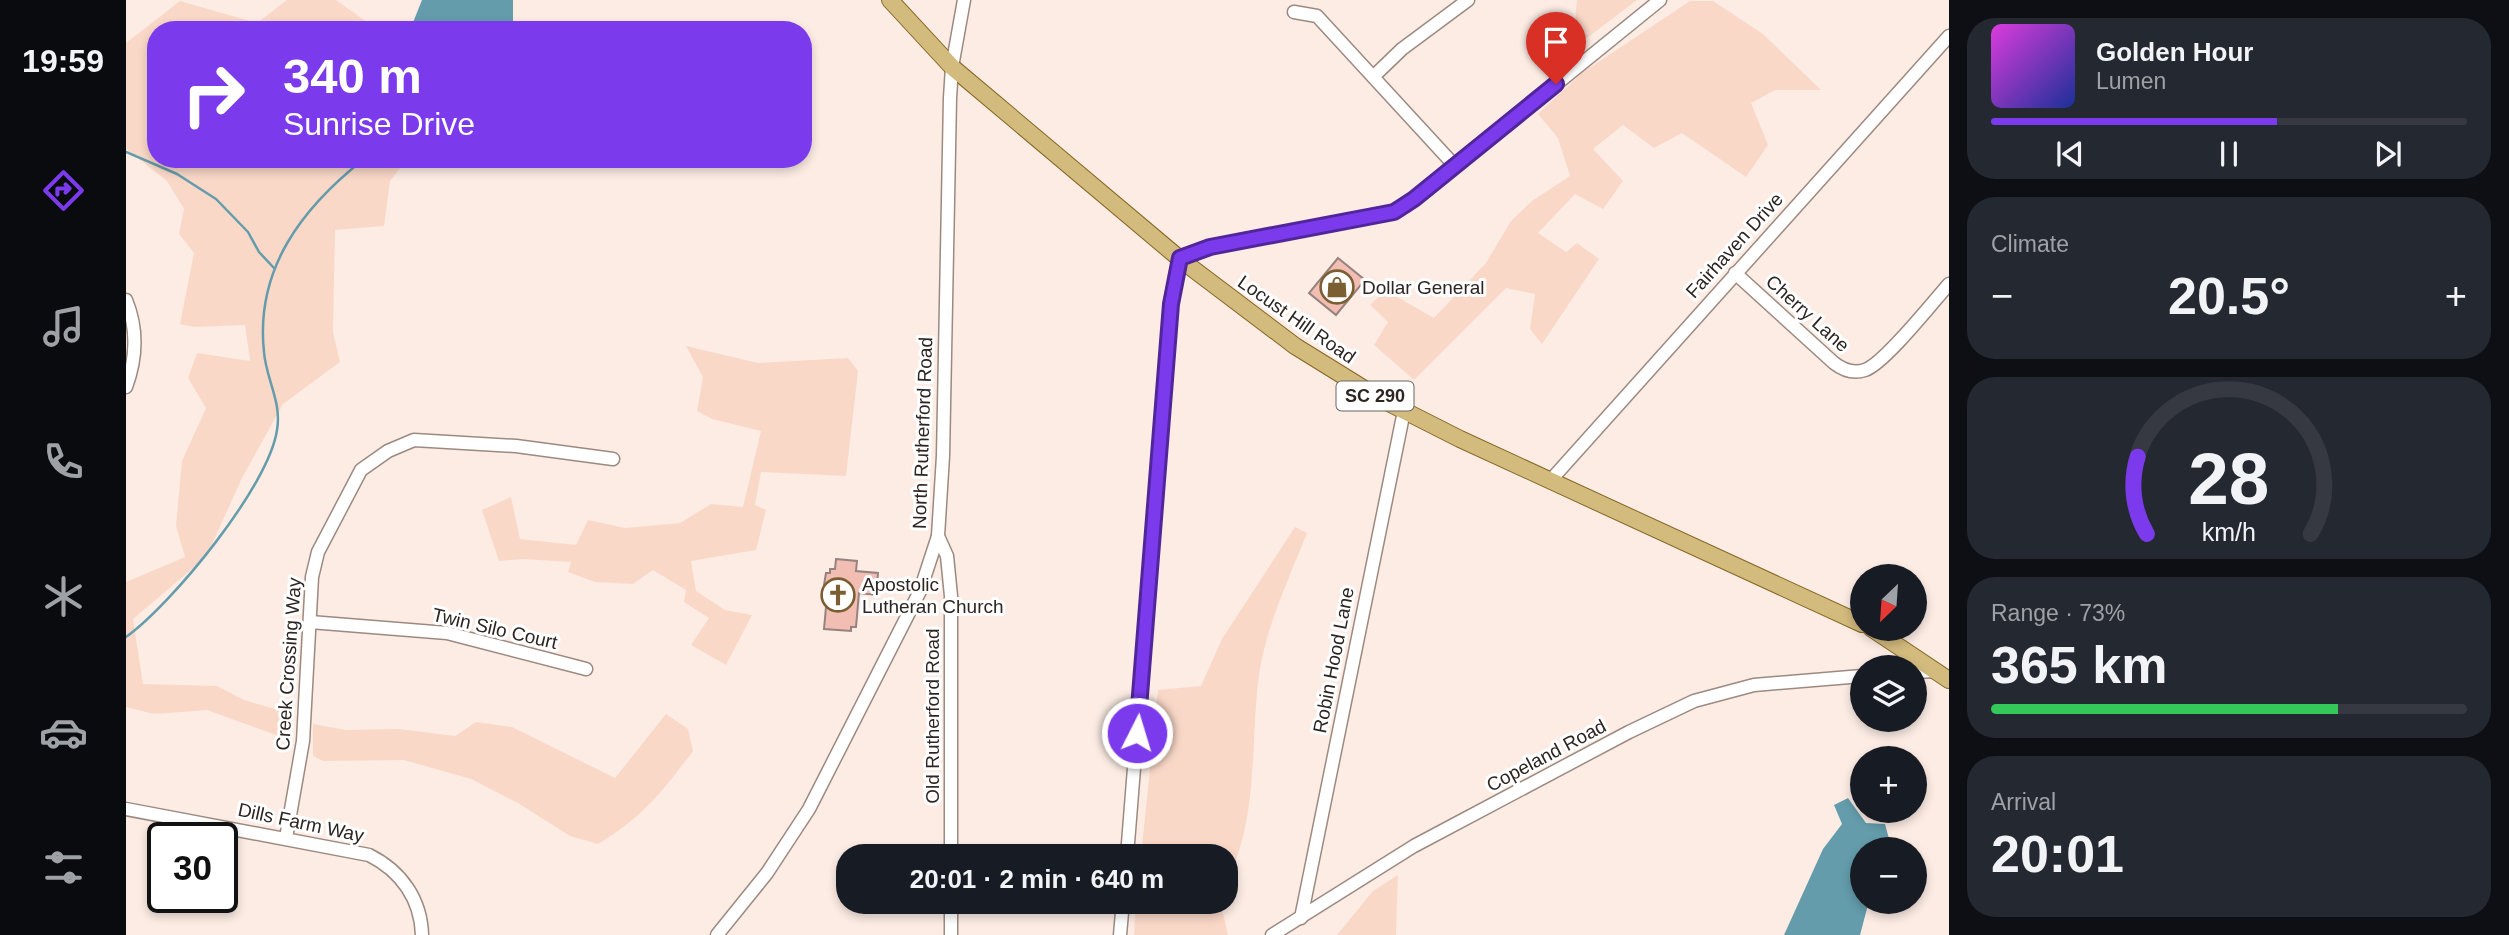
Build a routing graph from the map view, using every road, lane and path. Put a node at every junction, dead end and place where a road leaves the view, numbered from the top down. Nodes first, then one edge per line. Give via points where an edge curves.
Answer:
1 (890, 0) edge
2 (964, 0) edge
3 (1468, 0) edge
4 (1660, 0) edge
5 (1294, 12) dead end
6 (1949, 36) edge
7 (952, 66) junction
8 (1374, 76) junction
9 (1455, 166) junction
10 (1180, 258) junction
11 (1735, 273) junction
12 (1949, 284) edge
13 (126, 300) edge
14 (126, 387) edge
15 (1404, 411) junction
16 (613, 459) dead end
17 (1550, 481) junction
18 (938, 536) junction
19 (1850, 618) edge
20 (310, 622) junction
21 (1890, 641) edge
22 (586, 669) dead end
23 (1943, 676) edge
24 (1850, 677) edge
25 (126, 809) edge
26 (286, 838) junction
27 (951, 844) edge
28 (1128, 844) edge
29 (951, 914) edge
30 (1122, 914) edge
31 (1301, 918) junction
32 (422, 935) edge
33 (717, 935) edge
34 (951, 935) edge
35 (1120, 935) edge
36 (1272, 935) edge

1 - 7 main road, Locust Hill Road / SC 290
2 - 7 street, North Rutherford Road
3 - 8 street via 1402,48
4 - 9 street
5 - 8 street via 1317,16
6 - 11 street, Fairhaven Drive
7 - 10 main road, Locust Hill Road / SC 290
7 - 18 street, North Rutherford Road
8 - 9 street
9 - 10 street via 1394,212 1210,247
10 - 15 main road, Locust Hill Road / SC 290 via 1295,346
10 - 28 street via 1171,304
11 - 12 street, Cherry Lane via 1834,363 1857,372 1877,363
11 - 17 street, Fairhaven Drive
13 - 14 street via 136,343
15 - 17 main road, Locust Hill Road / SC 290
15 - 31 street, Robin Hood Lane
16 - 20 street, Creek Crossing Way via 516,446 414,440 388,451 361,470 318,552
17 - 19 main road, Locust Hill Road / SC 290
18 - 27 street, Old Rutherford Road via 947,556 951,596
18 - 33 street, North Rutherford Road via 920,590 809,809 767,873
20 - 22 street, Twin Silo Court via 447,633
20 - 26 street, Creek Crossing Way via 303,741
21 - 23 main road
24 - 31 street, Copeland Road via 1754,685 1694,701 1414,846
25 - 26 street, Dills Farm Way
26 - 32 street, Dills Farm Way via 356,851 392,869 416,904
29 - 34 street
30 - 35 street
31 - 36 street, Copeland Road

